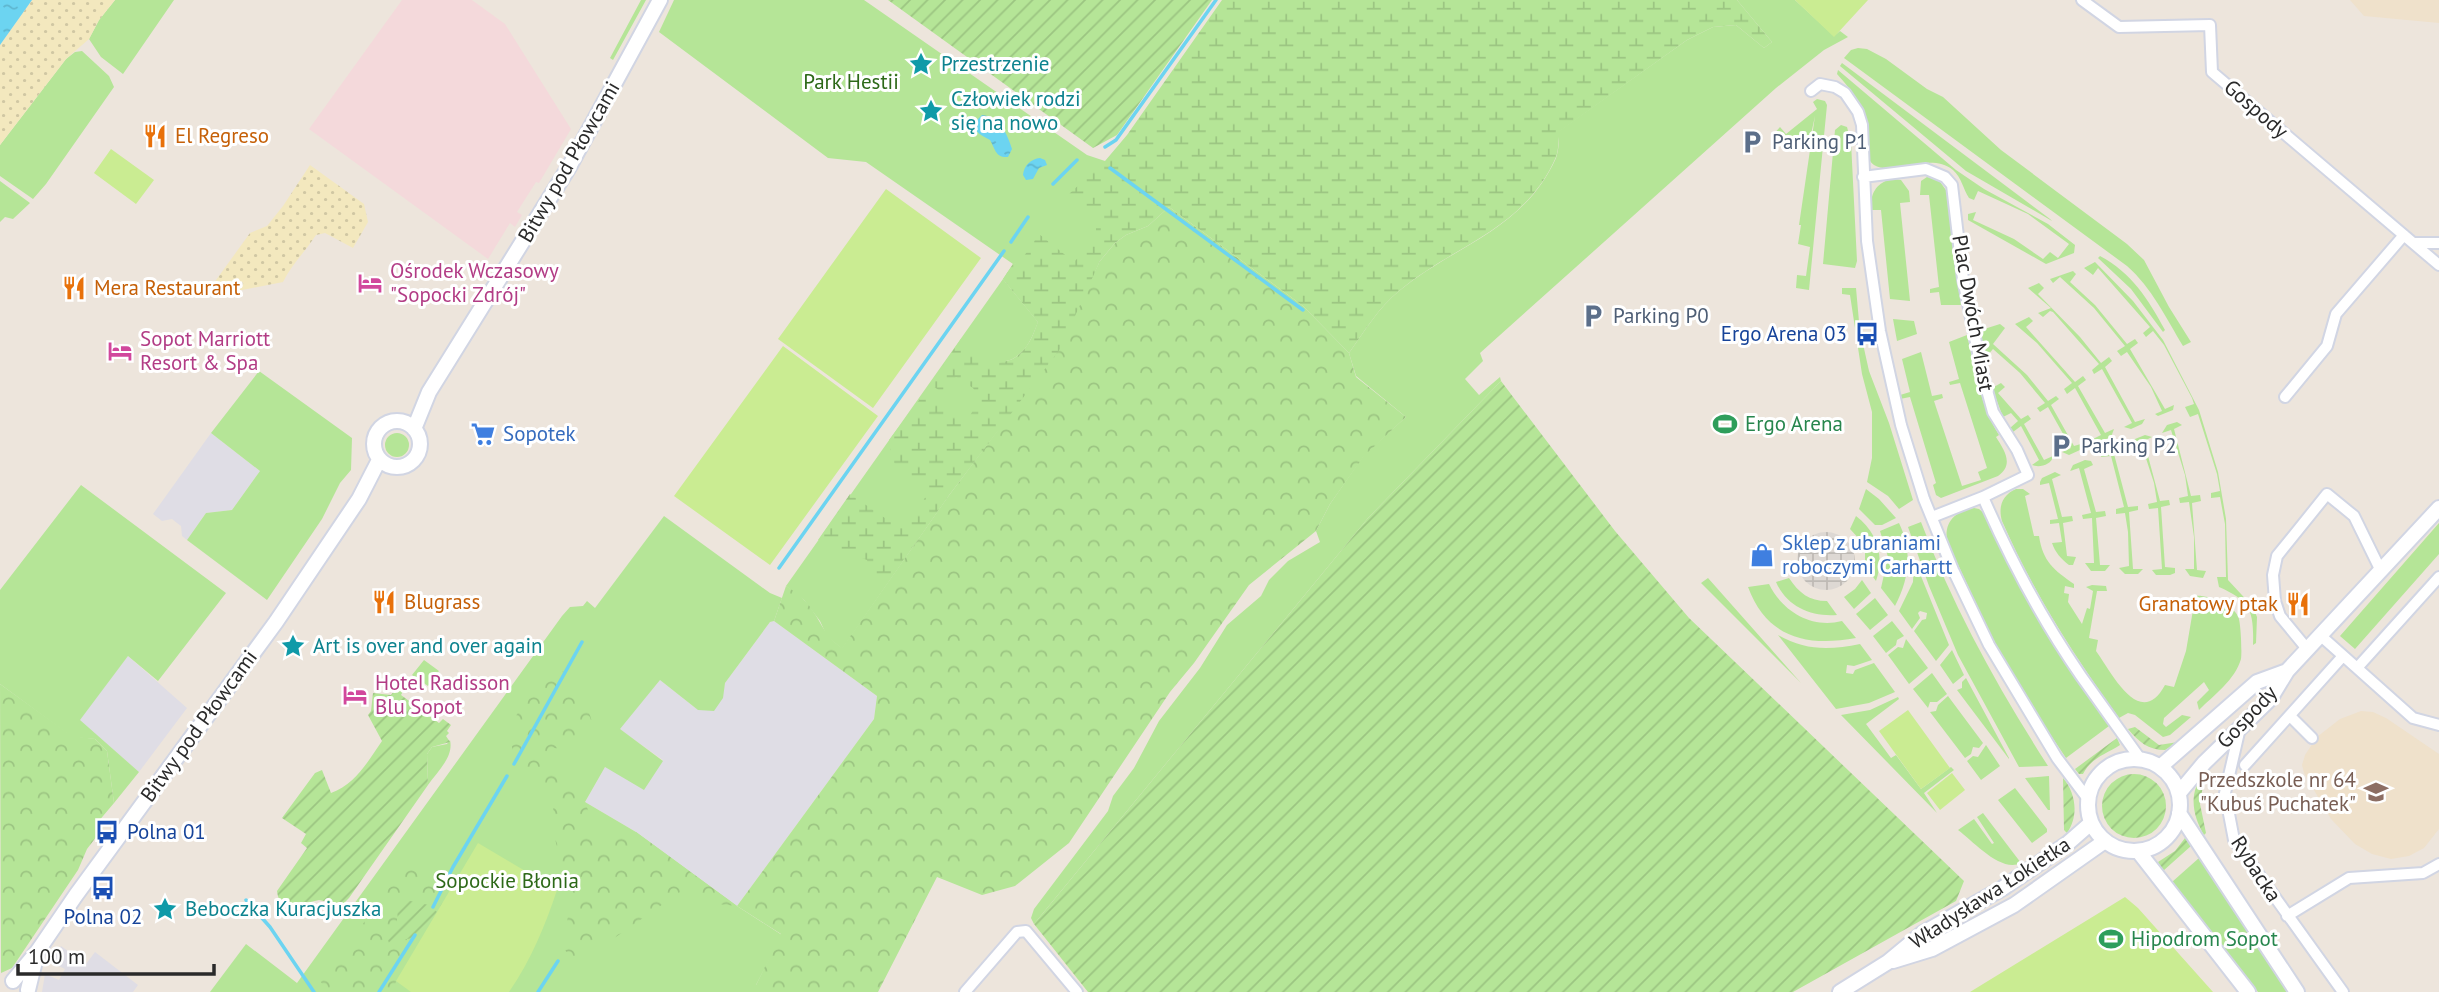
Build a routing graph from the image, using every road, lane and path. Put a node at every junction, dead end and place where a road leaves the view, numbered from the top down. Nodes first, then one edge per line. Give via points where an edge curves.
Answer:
1 (660, 0) edge
2 (2081, 0) edge
3 (1811, 91) dead end
4 (1863, 177) junction
5 (2404, 235) junction
6 (2414, 243) junction
7 (2439, 243) edge
8 (2439, 265) edge
9 (2286, 397) dead end
10 (408, 425) junction
11 (385, 463) junction
12 (1983, 497) junction
13 (2439, 508) edge
14 (1932, 517) junction
15 (2381, 570) junction
16 (2439, 577) edge
17 (2321, 636) junction
18 (2308, 650) junction
19 (2343, 656) junction
20 (2357, 668) junction
21 (2287, 671) junction
22 (2290, 716) junction
23 (2439, 725) edge
24 (2240, 728) junction
25 (2312, 738) dead end
26 (2141, 760) junction
27 (2245, 765) dead end
28 (2160, 767) junction
29 (2179, 793) junction
30 (2088, 799) junction
31 (2179, 813) junction
32 (2091, 823) junction
33 (2105, 841) junction
34 (2138, 851) junction
35 (2439, 864) edge
36 (2287, 916) junction
37 (37, 952) junction
38 (1888, 962) junction
39 (7, 981) edge
40 (29, 991) edge
41 (965, 992) edge
42 (1077, 992) edge
43 (1840, 992) edge
44 (2248, 992) edge
45 (2297, 992) edge
46 (2343, 992) edge

1 - 10 street, Bitwy pod Płowcami via 569,167
2 - 5 street, Gospody via 2119,27 2210,24 2212,72
3 - 4 street via 1820,84 1835,87 1852,101 1862,125
4 - 12 street, Plac Dwóch Miast via 1926,169 1952,185 1968,306 1984,382 1993,412 2028,475
4 - 14 street via 1867,241 1883,344 1901,425
5 - 6 street, Gospody
5 - 9 street via 2336,314 2327,346
6 - 7 street
6 - 8 street, Gospody
10 - 11 street via 387,423 378,430 374,443
10 - 11 street, Bitwy pod Płowcami via 420,446 417,457 403,466
11 - 37 street, Bitwy pod Płowcami
12 - 14 street, Plac Dwóch Miast
12 - 26 street via 2044,617
13 - 15 street, Gospody
14 - 30 street via 1996,656 2057,758
15 - 17 street, Gospody
15 - 18 street via 2354,516 2327,494 2277,556 2273,575 2280,616
16 - 20 street
17 - 18 street, Gospody
17 - 19 street
18 - 21 street, Gospody
19 - 20 street
19 - 22 street
20 - 23 street via 2413,718
21 - 24 street, Gospody via 2270,699
21 - 28 street, Gospody via 2257,682
22 - 25 street
22 - 27 street
24 - 29 street, Gospody
24 - 36 street, Rybacka via 2225,793 2230,825 2241,852
26 - 28 street
26 - 30 street via 2120,762 2101,773
28 - 29 street
29 - 31 street
30 - 32 street
31 - 34 street via 2169,835 2150,849
31 - 45 street
32 - 33 street
32 - 38 street, Władysława Łokietka via 2003,888 1923,933
33 - 34 street
33 - 38 street, Władysława Łokietka via 2014,905 1932,949
34 - 44 street
35 - 36 street via 2423,873 2349,878
36 - 46 street, Rybacka
37 - 39 street, Bitwy pod Płowcami
37 - 40 street, Bitwy pod Płowcami
38 - 43 street, Władysława Łokietka
39 - 40 street
41 - 42 street via 1017,932 1026,931

